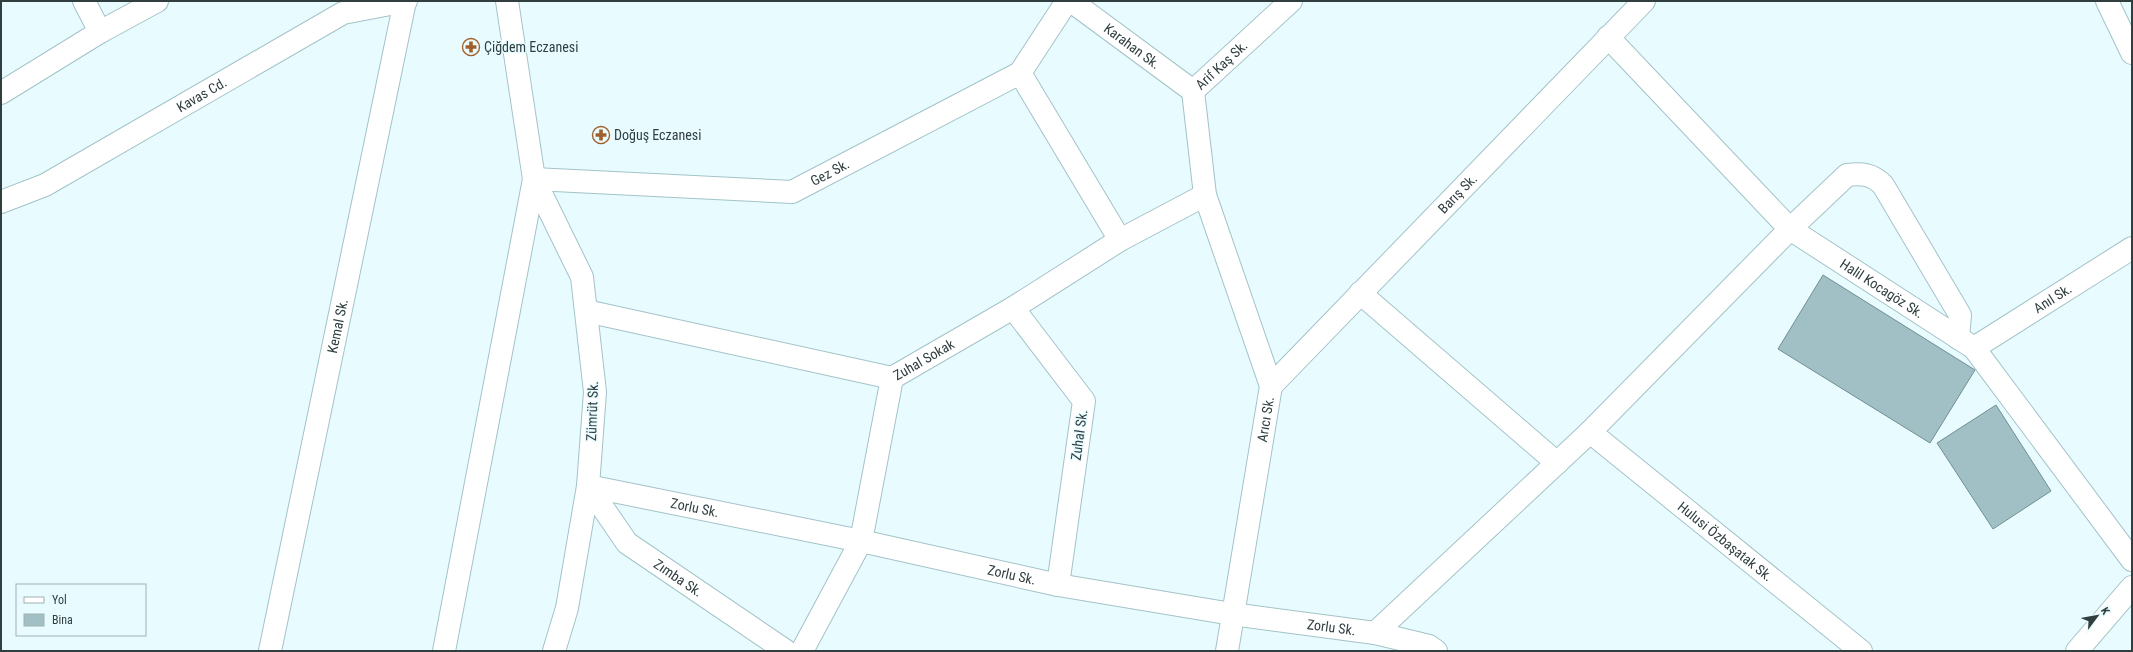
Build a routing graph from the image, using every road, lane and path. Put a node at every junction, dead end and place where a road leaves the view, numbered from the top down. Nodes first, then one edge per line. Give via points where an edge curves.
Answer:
1 (84, 1) edge
2 (157, 1) edge
3 (406, 1) edge
4 (507, 1) edge
5 (1067, 1) edge
6 (1071, 1) edge
7 (1291, 1) edge
8 (1644, 1) edge
9 (2107, 1) edge
10 (100, 32) junction
11 (1608, 38) junction
12 (2132, 53) edge
13 (1020, 74) junction
14 (1193, 90) junction
15 (1, 93) edge
16 (534, 179) junction
17 (1205, 195) junction
18 (1, 202) edge
19 (1790, 229) junction
20 (1120, 240) junction
21 (2132, 248) edge
22 (1360, 293) junction
23 (1013, 308) junction
24 (586, 311) junction
25 (1966, 343) junction
26 (892, 378) junction
27 (1271, 386) junction
28 (1590, 432) junction
29 (1557, 463) junction
30 (588, 486) junction
31 (861, 541) junction
32 (2132, 560) edge
33 (1058, 585) junction
34 (2132, 587) edge
35 (1232, 614) junction
36 (1376, 633) junction
37 (270, 651) edge
38 (444, 651) edge
39 (554, 651) edge
40 (786, 651) edge
41 (802, 651) edge
42 (1227, 651) edge
43 (1436, 651) edge
44 (1861, 651) edge
45 (2077, 651) edge

1 - 10 street
2 - 10 street
3 - 18 street, Kavas Cd. via 343,13 45,184
3 - 37 street, Kemal Sk.
4 - 16 street
5 - 13 street, Gez Sk.
6 - 14 street, Karahan Sk.
7 - 14 street, Arif Kaş Sk.
8 - 11 street, Barış Sk.
9 - 12 street
10 - 15 street
11 - 19 street, Halil Kocagöz Sk.
11 - 22 street, Barış Sk.
13 - 16 street, Gez Sk. via 792,192
13 - 20 street
14 - 17 street, Arif Kaş Sk.
16 - 24 street, Zümrüt Sk. via 582,276
16 - 38 street
17 - 20 street, Zuhal Sokak
17 - 27 street, Arıcı Sk.
19 - 25 street, Halil Kocagöz Sk.
19 - 25 street via 1847,175 1870,175 1877,179 1960,315
19 - 28 street
20 - 23 street, Zuhal Sokak
21 - 25 street, Anıl Sk.
22 - 27 street, Barış Sk.
22 - 29 street
23 - 26 street, Zuhal Sokak
23 - 33 street, Zuhal Sk. via 1084,401
24 - 26 street, Zuhal Sokak
24 - 30 street, Zümrüt Sk. via 595,392
25 - 32 street, Halil Kocagöz Sk.
26 - 31 street
27 - 35 street, Arıcı Sk.
28 - 29 street
28 - 44 street, Hulusi Özbaşatak Sk.
29 - 36 street
30 - 31 street, Zorlu Sk.
30 - 39 street, Zümrüt Sk. via 566,608
30 - 40 street, Zımba Sk. via 628,542
31 - 33 street, Zorlu Sk.
31 - 41 street
33 - 35 street, Zorlu Sk.
34 - 45 street
35 - 36 street, Zorlu Sk.
35 - 42 street, Arıcı Sk.
36 - 43 street, Zorlu Sk. via 1429,646

